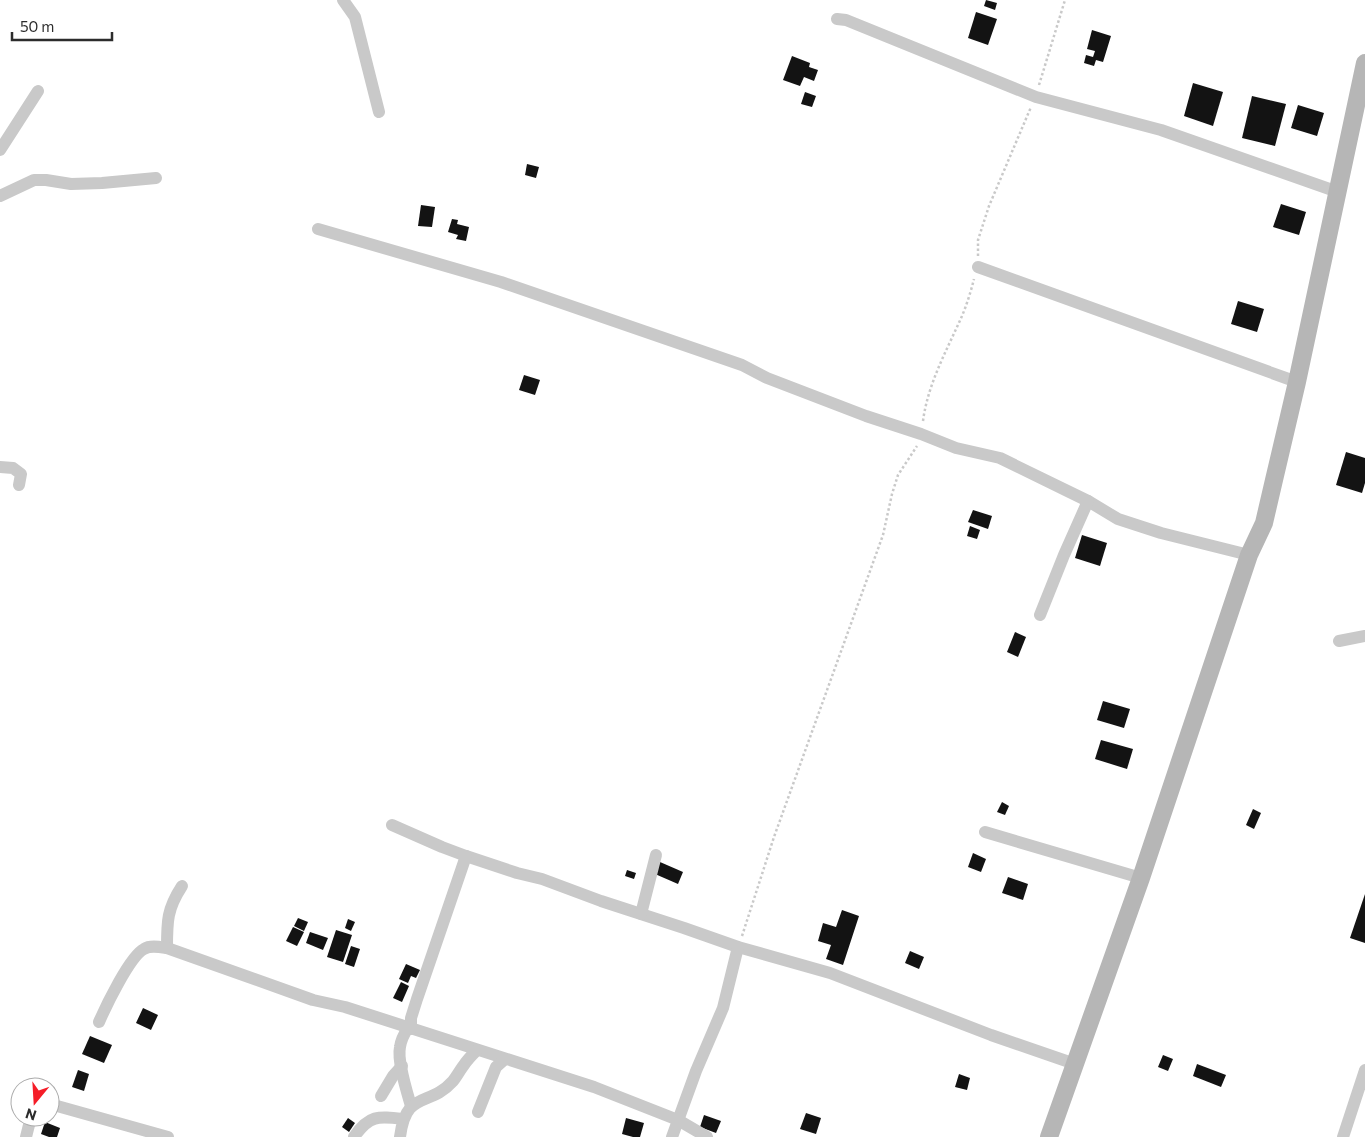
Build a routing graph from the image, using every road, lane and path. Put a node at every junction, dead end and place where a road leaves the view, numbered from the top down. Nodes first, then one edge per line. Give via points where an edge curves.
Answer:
1 (343, 0) edge
2 (1065, 0) edge
3 (837, 19) dead end
4 (1365, 63) edge
5 (38, 91) dead end
6 (1036, 97) junction
7 (379, 112) dead end
8 (0, 150) edge
9 (156, 178) dead end
10 (1338, 192) junction
11 (0, 196) edge
12 (318, 229) dead end
13 (978, 267) junction
14 (1297, 382) junction
15 (921, 434) junction
16 (0, 467) edge
17 (19, 485) dead end
18 (1088, 501) junction
19 (1249, 555) junction
20 (1040, 615) dead end
21 (1365, 636) edge
22 (1339, 641) dead end
23 (392, 824) dead end
24 (985, 832) dead end
25 (656, 855) dead end
26 (466, 856) junction
27 (1141, 878) junction
28 (182, 886) dead end
29 (641, 914) junction
30 (738, 947) junction
31 (167, 948) junction
32 (99, 1022) dead end
33 (409, 1029) junction
34 (477, 1050) junction
35 (504, 1059) junction
36 (1075, 1064) junction
37 (402, 1066) junction
38 (1365, 1070) edge
39 (381, 1096) dead end
40 (411, 1106) junction
41 (60, 1107) edge
42 (478, 1112) dead end
43 (403, 1119) junction
44 (678, 1120) junction
45 (168, 1137) edge
46 (354, 1137) edge
47 (400, 1137) edge
48 (672, 1137) edge
49 (707, 1137) edge
50 (1049, 1137) edge
51 (1343, 1137) edge

1 - 7 street via 355,17
2 - 6 path
3 - 6 street
4 - 10 street
5 - 8 street
6 - 10 street via 1161,130
6 - 13 path via 989,206 978,240
9 - 11 street via 71,184 34,180
10 - 14 street
12 - 15 street via 510,286 742,365 766,378
13 - 14 street
13 - 15 path via 963,314 925,405
14 - 19 street via 1264,523
15 - 18 street via 956,448 1000,458
15 - 30 path via 898,475 883,535 774,837
16 - 17 street via 13,468 22,474
18 - 19 street via 1118,519
18 - 20 street
19 - 27 street
21 - 22 street
23 - 26 street
24 - 27 street
25 - 29 street
26 - 29 street
26 - 33 street via 416,999
27 - 36 street
28 - 31 street via 172,901 167,924
29 - 30 street
30 - 36 street via 830,973
30 - 44 street via 723,1008
31 - 32 street via 144,949 137,956 112,992
31 - 33 street via 313,1000 345,1007
33 - 34 street
33 - 37 street via 399,1049
34 - 35 street
34 - 40 street via 452,1082
35 - 42 street via 496,1067
35 - 44 street via 594,1087
36 - 50 street
37 - 39 street
37 - 40 street
38 - 51 street
40 - 43 street
41 - 45 street
43 - 46 street via 375,1118
43 - 47 street
44 - 48 street
44 - 49 street

